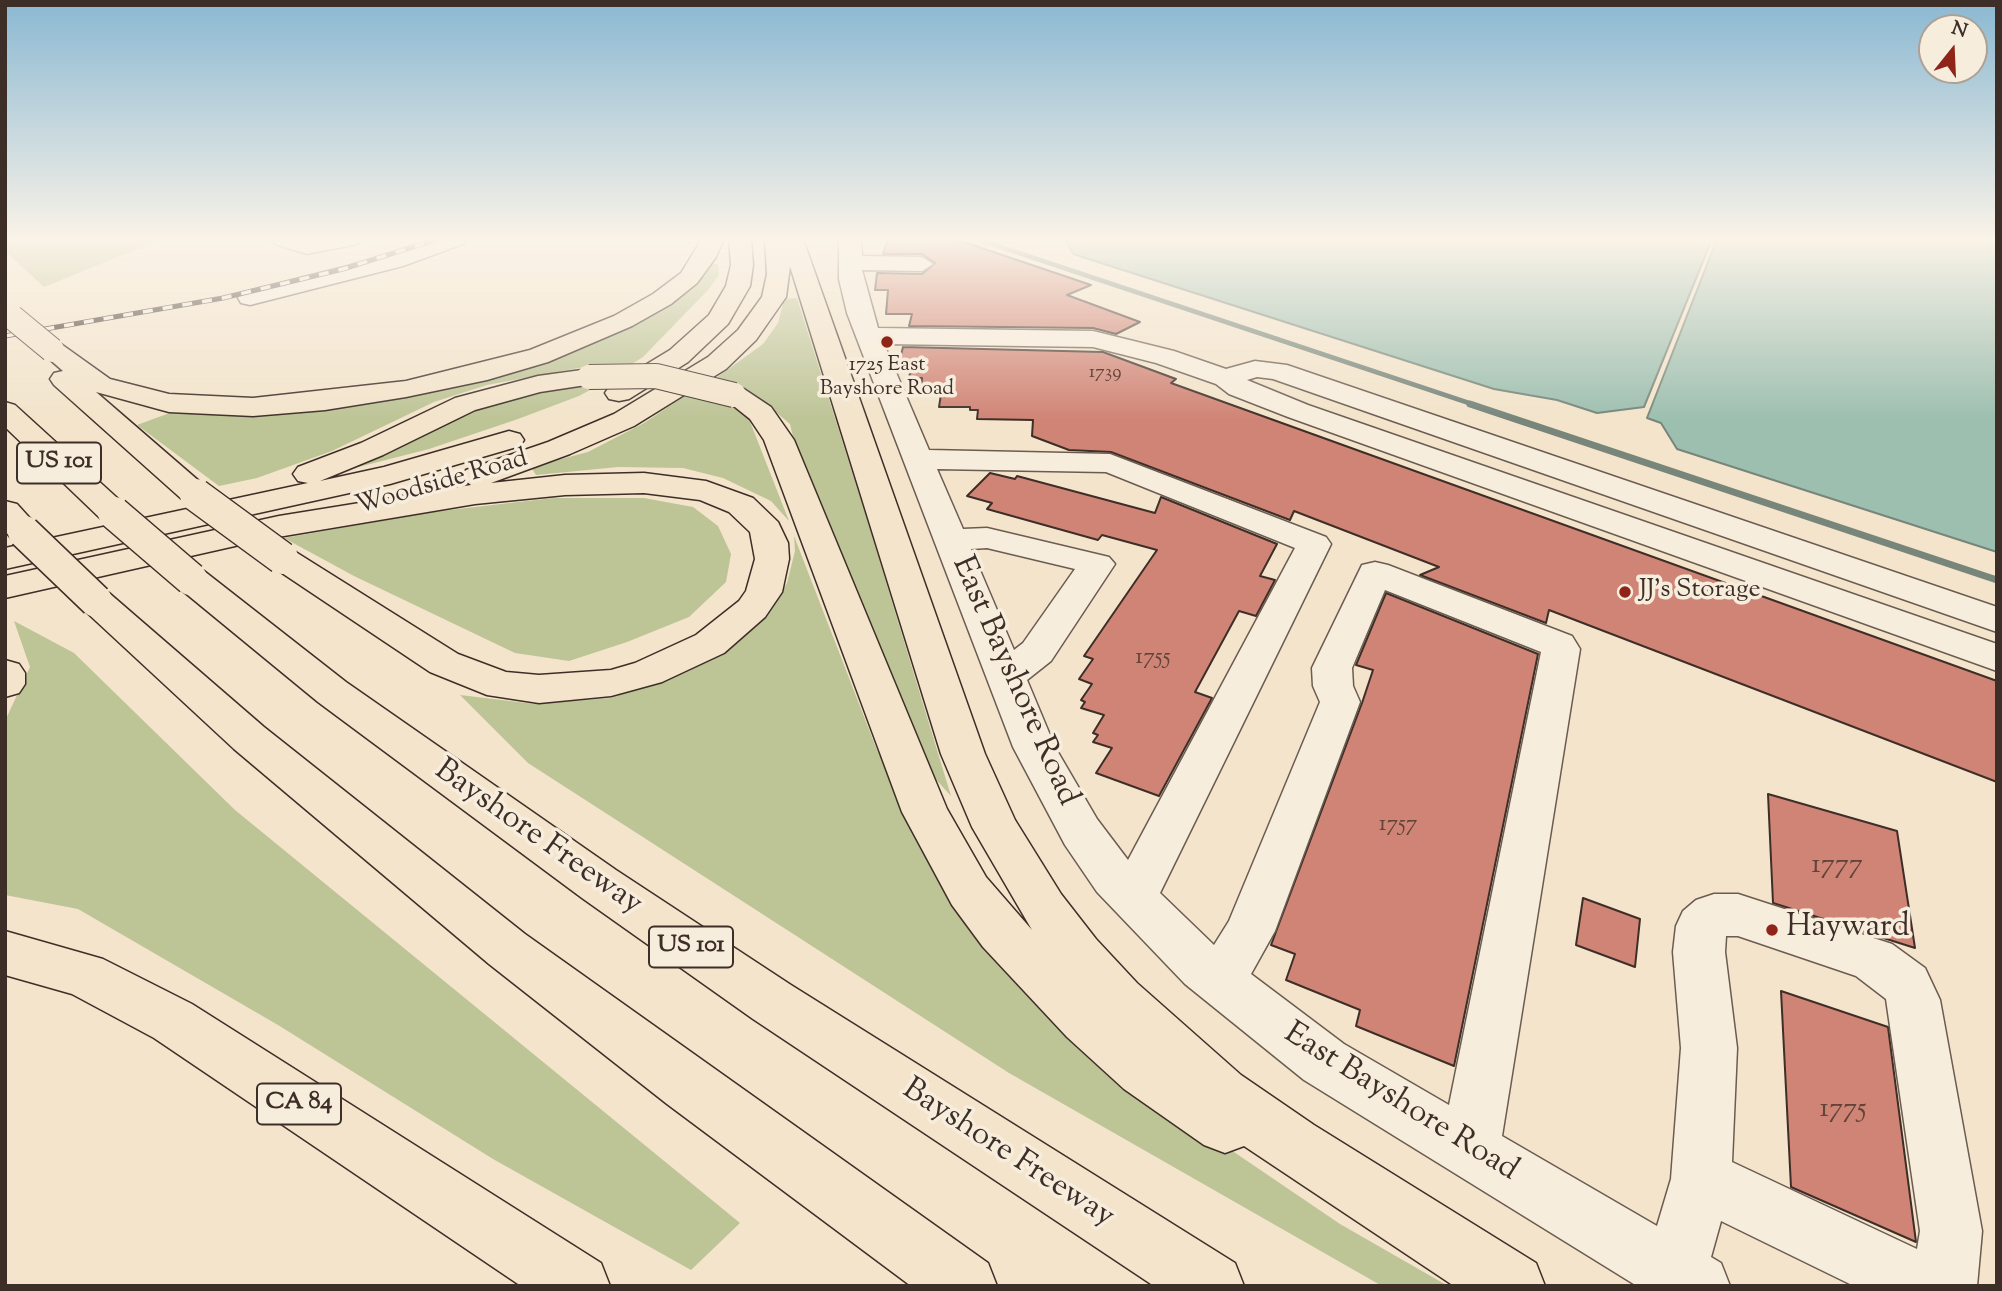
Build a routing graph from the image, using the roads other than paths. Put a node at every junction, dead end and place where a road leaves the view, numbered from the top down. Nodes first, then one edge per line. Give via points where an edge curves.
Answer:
1 (662, 299) edge
2 (732, 299) edge
3 (771, 299) edge
4 (812, 299) edge
5 (855, 299) edge
6 (8, 319) edge
7 (868, 336) junction
8 (43, 351) junction
9 (1226, 378) junction
10 (5, 411) edge
11 (918, 459) junction
12 (10, 539) edge
13 (950, 540) junction
14 (275, 544) junction
15 (5, 587) edge
16 (1997, 620) edge
17 (1997, 658) edge
18 (5, 673) edge
19 (1006, 677) junction
20 (5, 684) edge
21 (1133, 898) junction
22 (5, 953) edge
23 (1219, 982) junction
24 (1469, 1150) junction
25 (1701, 1179) junction
26 (1687, 1279) edge
27 (578, 1286) edge
28 (965, 1286) edge
29 (1212, 1286) edge
30 (1498, 1286) edge
31 (1513, 1286) edge
32 (1924, 1286) edge
33 (1944, 1286) edge

1 - 8 highway via 568,345 446,382 254,407 169,403 100,385
2 - 12 highway, Woodside Road via 708,331 661,368 574,415 501,443 390,475
3 - 14 highway, Woodside Road via 759,322 718,363 651,405 559,448
4 - 31 highway via 967,767 995,827 1044,908 1118,1000 1221,1094 1293,1146
5 - 7 street, East Bayshore Road
6 - 8 highway
7 - 9 street via 1093,339
7 - 11 street, East Bayshore Road
8 - 14 highway, bridge via 197,495
9 - 16 street via 1255,369 1277,370
9 - 17 street via 1239,388 1298,411
10 - 29 highway, Bayshore Freeway / US 101, bridge via 114,513 332,692 599,884 918,1098
11 - 13 street, East Bayshore Road
11 - 21 street via 1110,463 1314,544
12 - 28 highway, bridge via 96,601 248,738 507,949 687,1086
12 - 30 highway, bridge via 257,492 347,460 465,404 538,384 589,377 656,376 734,395 761,413 779,440 925,812 969,891 1001,932 1086,1020 1144,1070 1282,1161
13 - 19 street, East Bayshore Road
13 - 19 street via 987,538 1097,564 1037,652
14 - 14 highway via 500,491 644,483 706,491 741,505 766,529 772,559 764,593 710,644 649,673 611,684 539,689 501,685 444,663
14 - 15 highway, Woodside Road
18 - 20 highway
19 - 21 street, East Bayshore Road via 1055,789 1081,832
21 - 23 street, East Bayshore Road
22 - 27 highway, CA 84 via 85,975 173,1021
23 - 24 street, East Bayshore Road via 1324,1062
23 - 24 street via 1250,931 1340,702 1332,686 1332,668 1375,573 1558,645 1561,649
24 - 26 street, East Bayshore Road
25 - 26 street
25 - 32 street
25 - 33 street via 1709,1048 1699,952 1701,926 1714,915 1738,915 1874,960 1906,985 1913,1000 1951,1231

